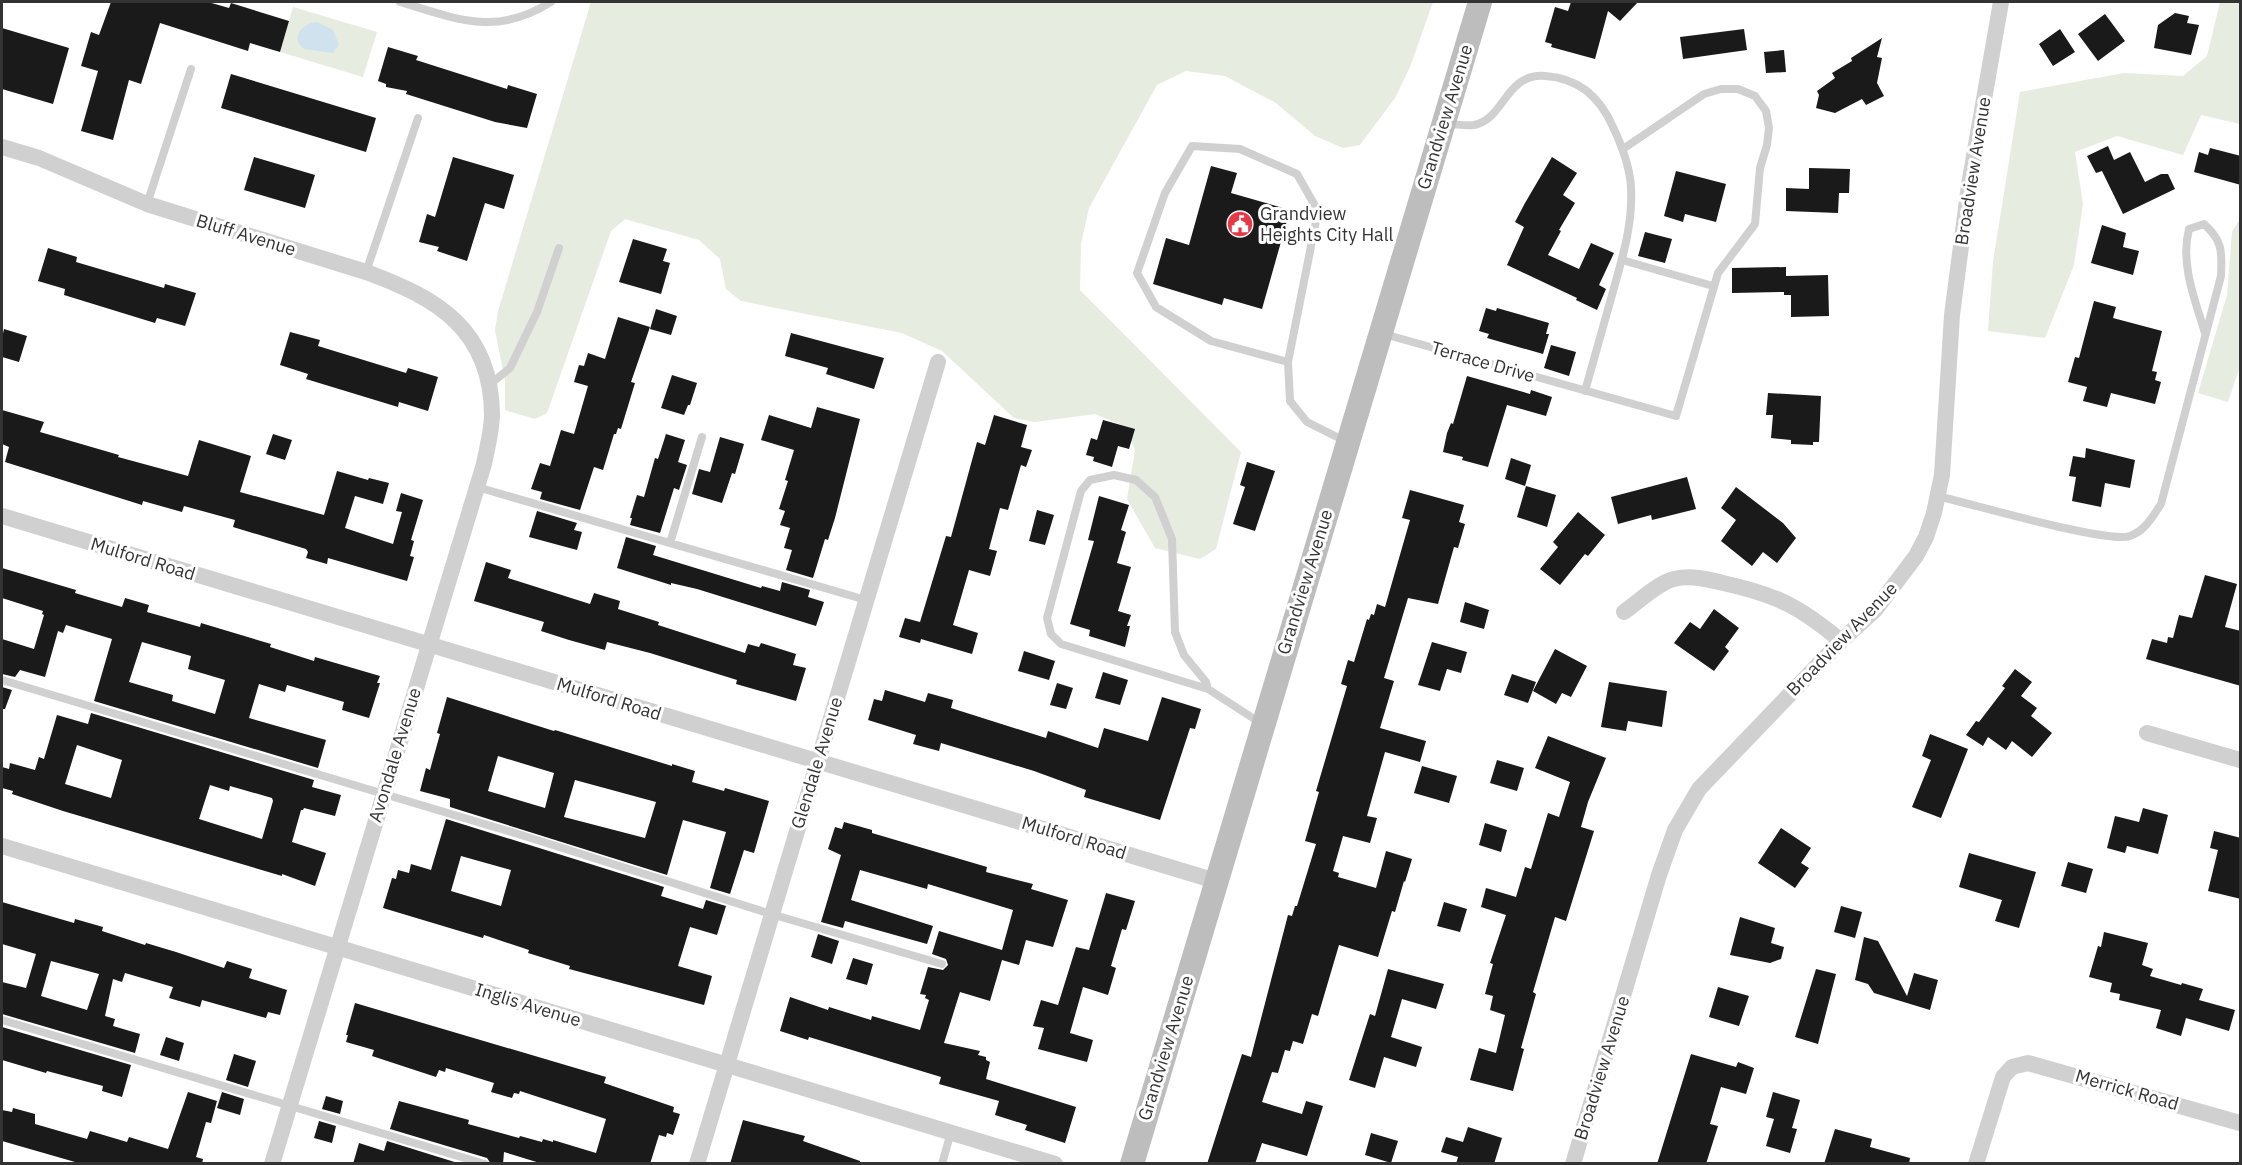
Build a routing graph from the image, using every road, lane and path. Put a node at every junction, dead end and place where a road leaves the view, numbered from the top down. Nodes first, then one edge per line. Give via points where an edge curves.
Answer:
1 (400, 2) edge
2 (551, 2) edge
3 (1480, 2) edge
4 (2001, 2) edge
5 (191, 69) dead end
6 (418, 118) dead end
7 (1443, 124) junction
8 (2, 147) edge
9 (1623, 149) junction
10 (147, 204) junction
11 (559, 248) dead end
12 (1622, 260) junction
13 (366, 272) junction
14 (1713, 286) junction
15 (1380, 333) junction
16 (2205, 333) junction
17 (475, 345) joint
18 (1288, 362) junction
19 (938, 363) dead end
20 (489, 385) junction
21 (1585, 391) junction
22 (702, 437) dead end
23 (1347, 442) junction
24 (477, 487) junction
25 (1937, 496) junction
26 (2, 516) edge
27 (670, 543) junction
28 (866, 600) junction
29 (1624, 612) dead end
30 (1841, 641) junction
31 (429, 645) junction
32 (2, 680) edge
33 (1208, 689) junction
34 (1263, 725) junction
35 (2147, 733) dead end
36 (2241, 760) edge
37 (817, 761) junction
38 (383, 794) junction
39 (2, 846) edge
40 (1216, 882) junction
41 (771, 914) junction
42 (337, 947) junction
43 (942, 964) dead end
44 (2, 1020) edge
45 (727, 1064) junction
46 (289, 1106) junction
47 (2241, 1123) edge
48 (951, 1132) junction
49 (272, 1164) edge
50 (485, 1164) edge
51 (697, 1164) edge
52 (942, 1164) edge
53 (1055, 1164) edge
54 (1132, 1164) edge
55 (1573, 1164) edge
56 (1976, 1164) edge

1 - 2 lane via 465,22 499,22 532,14
3 - 7 main road, Grandview Avenue
4 - 25 street, Broadview Avenue via 1969,185 1952,315 1942,476
5 - 10 lane
6 - 13 lane
7 - 9 lane via 1474,125 1488,119 1522,79 1544,75 1574,82 1592,94 1606,110
7 - 15 main road, Grandview Avenue
8 - 10 street, Bluff Avenue via 39,158
9 - 12 lane via 1631,186 1629,234
9 - 14 lane, Terrace Drive via 1704,94 1721,89 1738,89 1755,96 1766,111 1769,128 1760,168 1755,224 1718,273
10 - 13 street, Bluff Avenue
11 - 20 lane via 537,312 510,368
12 - 14 lane
12 - 21 lane
13 - 17 street, Bluff Avenue via 429,299 455,320
14 - 21 lane, Terrace Drive via 1676,416
15 - 21 lane, Terrace Drive
15 - 23 main road, Grandview Avenue
16 - 16 lane via 2221,276 2223,251 2215,233 2204,224 2188,229 2185,242 2194,299
16 - 25 lane via 2161,504 2148,524 2129,537 2097,535
17 - 20 street, Avondale Avenue via 487,369
18 - 18 lane via 1318,211 1297,174 1240,149 1192,146 1165,194 1137,273 1156,307 1211,341
18 - 23 lane via 1290,401 1307,422
19 - 28 street, Glendale Avenue
20 - 24 street, Avondale Avenue via 491,428
22 - 27 lane
23 - 34 main road, Grandview Avenue
24 - 27 lane
24 - 31 street, Avondale Avenue
25 - 30 street, Broadview Avenue via 1926,537 1916,556 1876,609
26 - 31 street, Mulford Road
27 - 28 lane
28 - 37 street, Glendale Avenue
29 - 30 street via 1671,579 1695,577 1785,601
30 - 55 street, Broadview Avenue via 1699,789 1675,830
31 - 37 street, Mulford Road
31 - 38 street, Avondale Avenue
32 - 38 lane
33 - 33 lane via 1061,644 1051,634 1047,618 1081,491 1090,480 1114,475 1136,480 1155,496 1172,539 1175,632 1184,655
33 - 34 lane
34 - 40 main road, Grandview Avenue
35 - 36 street
37 - 40 street, Mulford Road
37 - 41 street, Glendale Avenue
38 - 41 lane
38 - 42 street, Avondale Avenue
39 - 42 street, Inglis Avenue
40 - 54 main road, Grandview Avenue
41 - 43 lane
41 - 45 street, Glendale Avenue
42 - 45 street, Inglis Avenue
42 - 46 street, Avondale Avenue
44 - 46 lane
45 - 48 street, Inglis Avenue
45 - 51 street, Glendale Avenue
46 - 49 street, Avondale Avenue
46 - 50 lane
47 - 56 street, Merrick Road via 2028,1063 2012,1067 2003,1077
48 - 52 lane
48 - 53 street, Inglis Avenue

